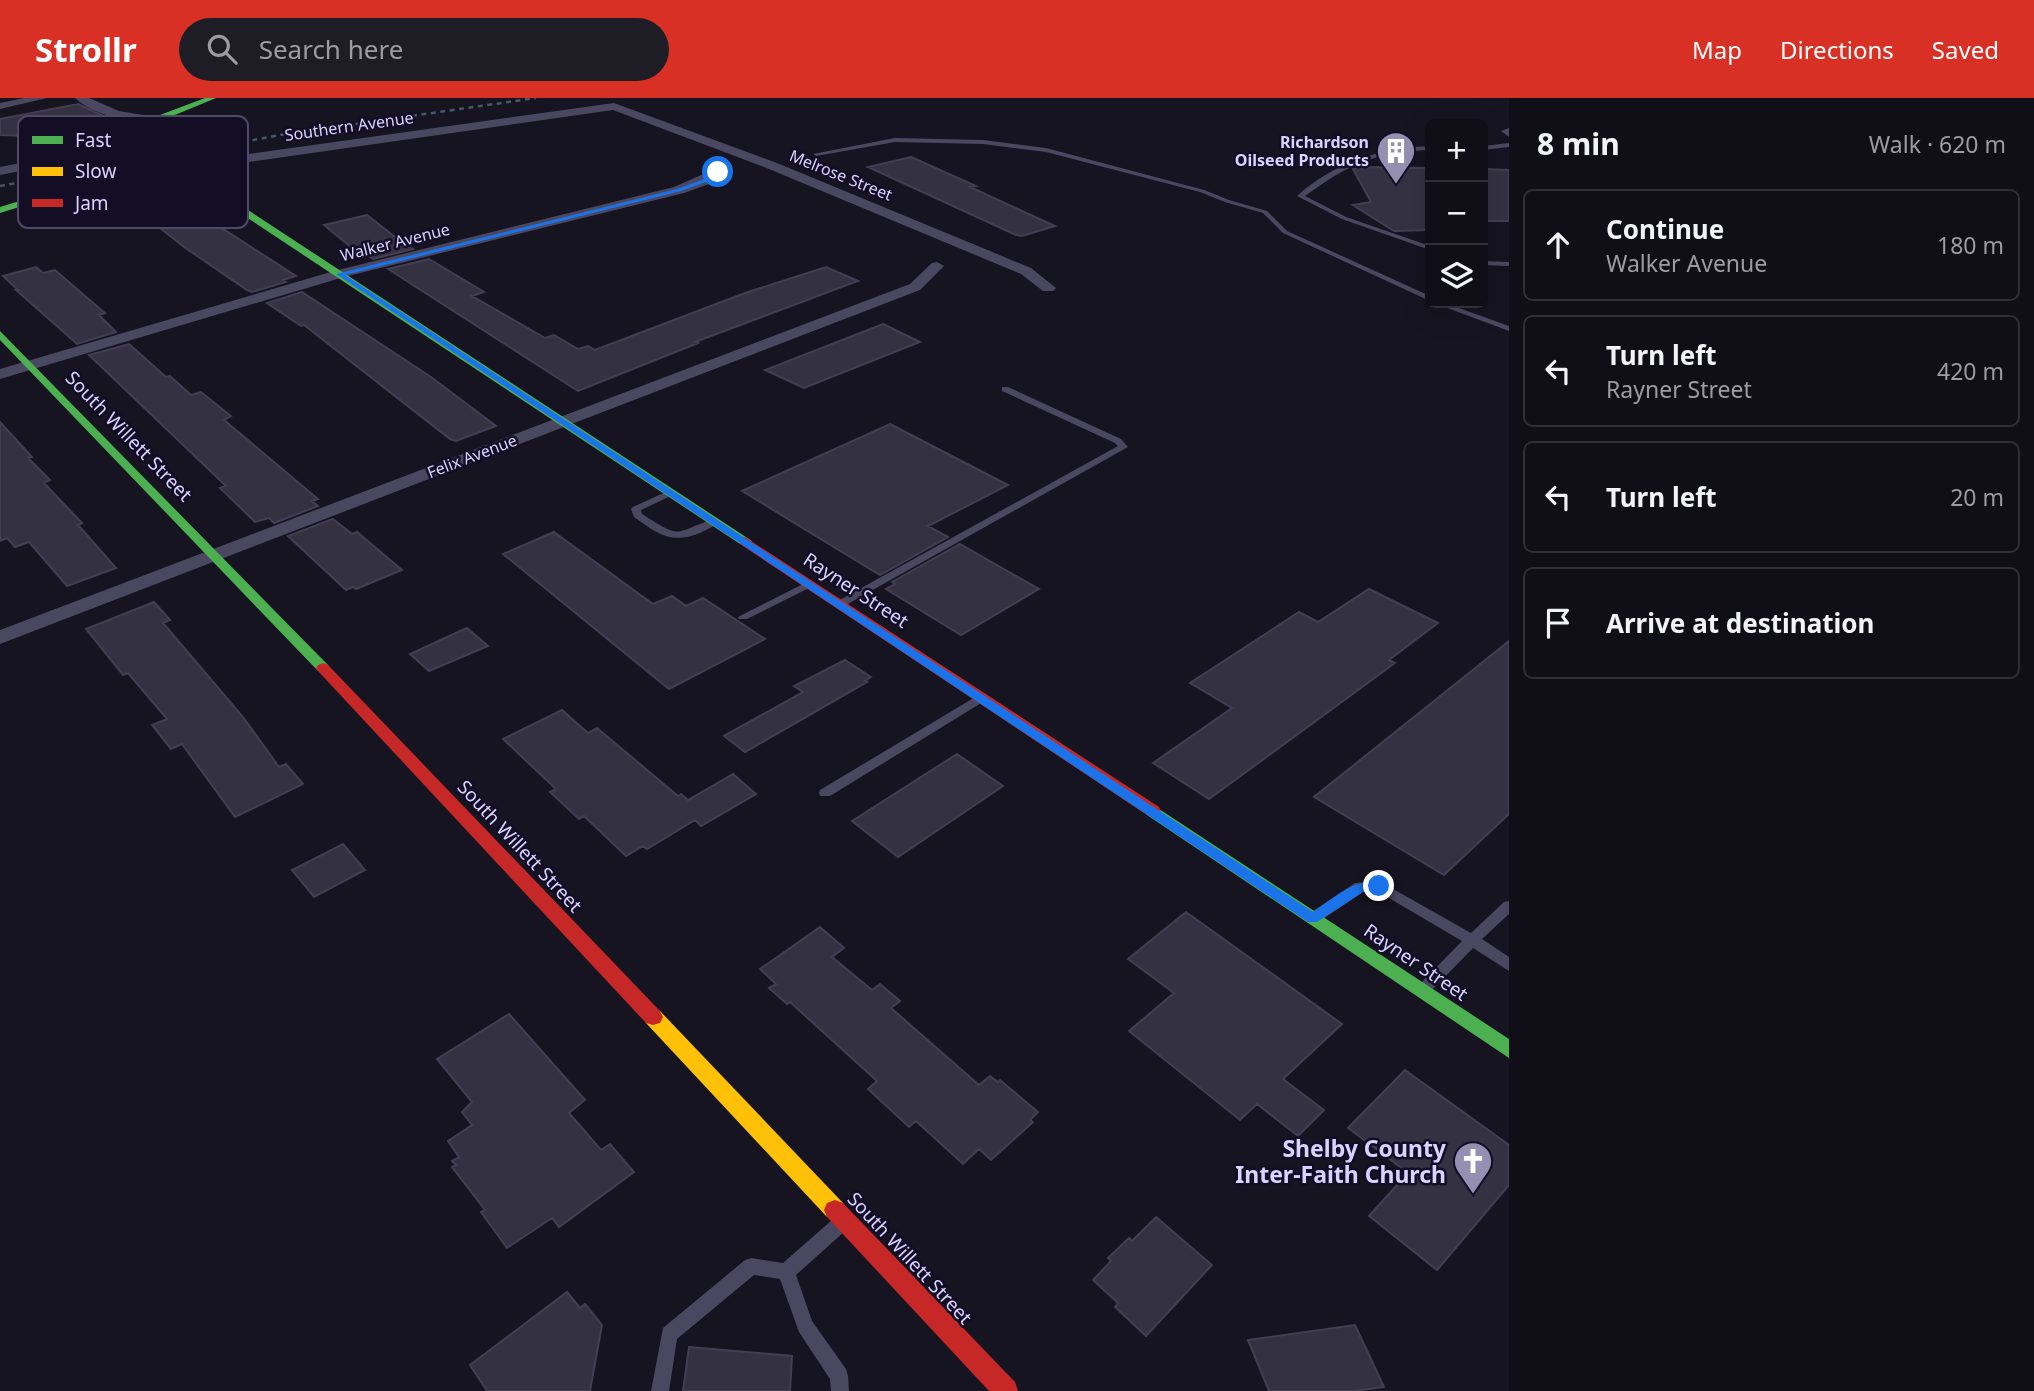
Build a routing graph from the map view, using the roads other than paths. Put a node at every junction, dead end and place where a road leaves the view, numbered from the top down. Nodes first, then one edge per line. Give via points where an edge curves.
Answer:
1 (41, 98) edge
2 (81, 98) edge
3 (212, 98) edge
4 (0, 106) edge
5 (614, 106) joint
6 (116, 116) edge
7 (165, 116) edge
8 (1509, 130) edge
9 (1509, 135) edge
10 (1509, 145) edge
11 (1488, 147) edge
12 (1425, 148) edge
13 (816, 154) dead end
14 (248, 158) edge
15 (18, 168) edge
16 (0, 172) edge
17 (718, 172) dead end
18 (18, 204) edge
19 (0, 210) edge
20 (248, 214) edge
21 (1425, 246) edge
22 (1488, 262) edge
23 (1509, 264) edge
24 (937, 266) dead end
25 (339, 274) junction
26 (1048, 288) dead end
27 (1425, 297) edge
28 (1452, 308) edge
29 (1509, 329) edge
30 (0, 334) edge
31 (30, 365) junction
32 (0, 374) edge
33 (1004, 389) dead end
34 (561, 421) junction
35 (670, 493) junction
36 (714, 522) junction
37 (215, 554) junction
38 (809, 584) junction
39 (840, 604) junction
40 (743, 617) dead end
41 (0, 636) edge
42 (982, 697) junction
43 (825, 793) dead end
44 (1509, 906) edge
45 (1313, 918) junction
46 (1472, 940) junction
47 (1509, 965) edge
48 (1422, 991) junction
49 (1504, 1038) edge
50 (844, 1220) junction
51 (786, 1272) junction
52 (660, 1391) edge
53 (840, 1391) edge
54 (1006, 1391) edge

1 - 4 street
2 - 6 street
3 - 7 street, Southern Avenue
5 - 14 street, Southern Avenue
5 - 26 street, Melrose Street via 1026,271
8 - 9 lane via 1504,131
10 - 11 lane
12 - 21 lane via 1401,148 1357,159 1300,196 1343,218
13 - 27 lane via 895,141 983,142 1046,150 1265,212 1285,232
15 - 16 street
17 - 25 street, Walker Avenue via 679,190
18 - 19 street, Southern Avenue
20 - 25 street, Rayner Street
22 - 23 lane
24 - 34 street, Felix Avenue via 915,287
25 - 31 street, Walker Avenue
25 - 34 street, Rayner Street
28 - 29 lane
30 - 31 street, South Willett Street
31 - 32 street, Walker Avenue
31 - 37 street, South Willett Street
33 - 39 lane via 1118,441 1122,447
34 - 35 street, Rayner Street
34 - 37 street, Felix Avenue
35 - 36 street, Rayner Street
35 - 36 lane via 636,509 637,515 680,539
36 - 38 street, Rayner Street
37 - 41 street, Felix Avenue
37 - 50 street, South Willett Street
38 - 39 street, Rayner Street
38 - 40 lane
39 - 42 street, Rayner Street
42 - 43 lane
42 - 45 street, Rayner Street
44 - 46 lane
45 - 46 lane via 1360,887 1379,886
45 - 48 street, Rayner Street
46 - 47 lane
46 - 48 lane
48 - 49 street, Rayner Street
50 - 51 lane
50 - 54 street, South Willett Street
51 - 52 lane via 751,1266 669,1334
51 - 53 lane via 805,1326 839,1376

